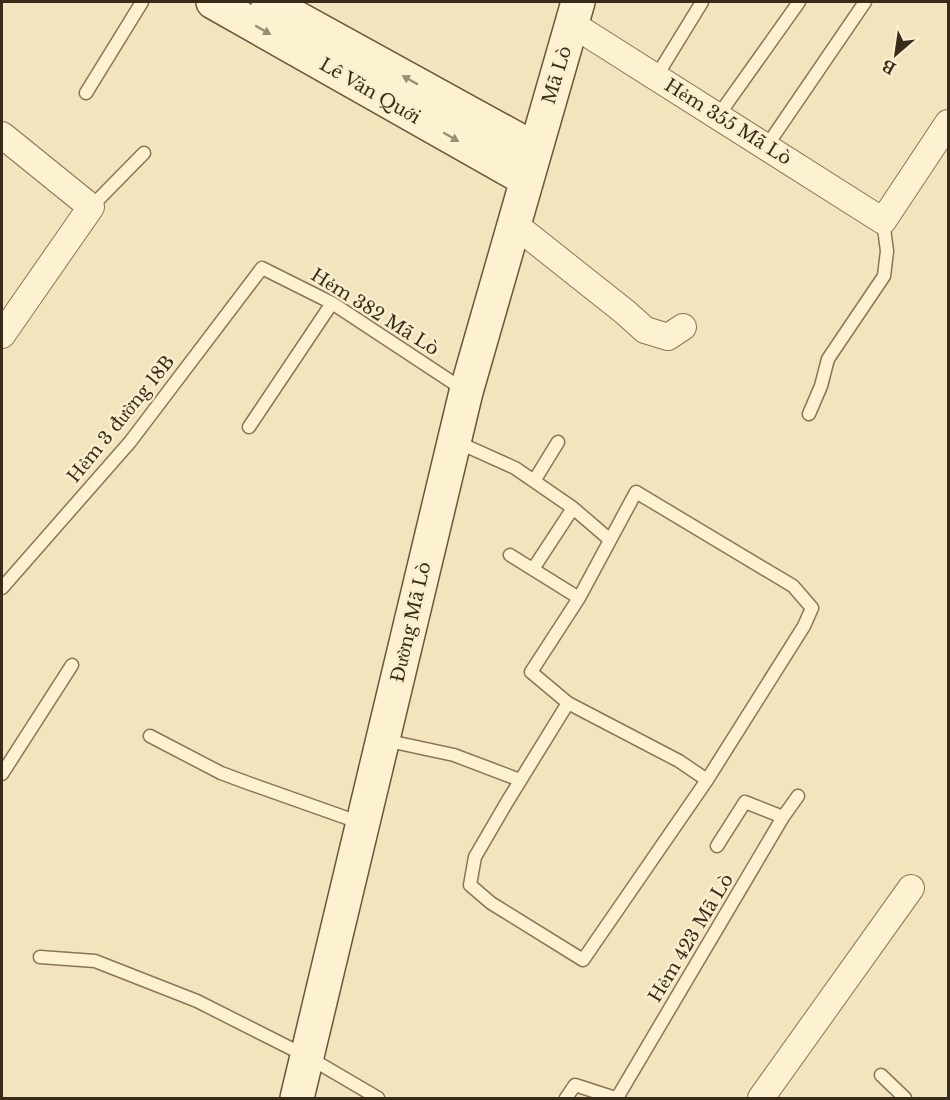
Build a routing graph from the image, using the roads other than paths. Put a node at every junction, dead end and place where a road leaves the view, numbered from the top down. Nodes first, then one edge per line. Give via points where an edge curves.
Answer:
1 (142, 2) edge
2 (213, 2) edge
3 (268, 2) edge
4 (702, 2) edge
5 (800, 2) edge
6 (865, 2) edge
7 (575, 13) edge
8 (656, 77) junction
9 (86, 93) dead end
10 (718, 116) junction
11 (948, 123) edge
12 (2, 135) edge
13 (766, 147) junction
14 (535, 149) junction
15 (144, 153) dead end
16 (527, 180) junction
17 (91, 207) junction
18 (883, 220) junction
19 (514, 224) junction
20 (262, 268) joint
21 (332, 303) junction
22 (683, 327) dead end
23 (2, 335) edge
24 (466, 392) junction
25 (809, 414) dead end
26 (249, 427) dead end
27 (455, 441) junction
28 (558, 442) dead end
29 (534, 481) junction
30 (573, 508) junction
31 (609, 539) junction
32 (510, 555) dead end
33 (533, 569) junction
34 (2, 588) edge
35 (579, 598) junction
36 (72, 665) dead end
37 (568, 703) junction
38 (150, 736) dead end
39 (382, 740) junction
40 (2, 774) edge
41 (520, 780) junction
42 (707, 780) junction
43 (798, 796) dead end
44 (783, 817) junction
45 (363, 823) junction
46 (717, 846) dead end
47 (911, 888) dead end
48 (40, 957) dead end
49 (308, 1057) junction
50 (881, 1075) dead end
51 (297, 1098) edge
52 (378, 1098) edge
53 (566, 1098) edge
54 (616, 1098) edge
55 (760, 1098) edge
56 (905, 1098) edge

1 - 9 lane
2 -> 16 main road, Lê Văn Quới
14 -> 3 main road, Lê Văn Quới
4 - 8 lane
5 - 10 lane
6 - 13 lane
7 - 8 street, Hẻm 355 Mã Lò
7 - 14 main road, Mã Lò
8 - 10 street, Hẻm 355 Mã Lò
10 - 13 street, Hẻm 355 Mã Lò
11 - 18 street
12 - 17 street
13 - 18 street, Hẻm 355 Mã Lò
14 - 16 main road, Đường Mã Lò
15 - 17 lane
16 - 19 main road, Đường Mã Lò
17 - 23 street
18 - 25 lane via 887,251 884,276 828,359
19 - 22 street via 645,330 668,337
19 - 24 main road, Đường Mã Lò
20 - 21 lane, Hẻm 382 Mã Lò
20 - 34 lane, Hẻm 3 đường 18B via 130,442
21 - 24 lane, Hẻm 382 Mã Lò
21 - 26 lane
24 - 27 main road, Đường Mã Lò
27 - 29 lane
27 - 39 main road, Đường Mã Lò
28 - 29 lane
29 - 30 lane
30 - 31 lane
30 - 33 lane
31 - 35 lane
31 - 42 lane via 636,492 793,586 812,608
32 - 33 lane
33 - 35 lane
35 - 37 lane via 531,672
36 - 40 lane
37 - 41 lane
37 - 42 lane via 680,761
38 - 45 lane via 221,773
39 - 41 lane via 454,755
39 - 45 main road, Đường Mã Lò
41 - 42 lane via 475,857 470,885 491,903 583,960
43 - 44 lane, Hẻm 423 Mã Lò
44 - 46 lane via 745,802
44 - 54 lane, Hẻm 423 Mã Lò
45 - 49 main road, Đường Mã Lò
47 - 55 street
48 - 49 lane via 95,961 197,1001
49 - 51 main road, Đường Mã Lò
49 - 52 lane
50 - 56 lane
53 - 54 lane, Hẻm 423 Mã Lò via 574,1085

